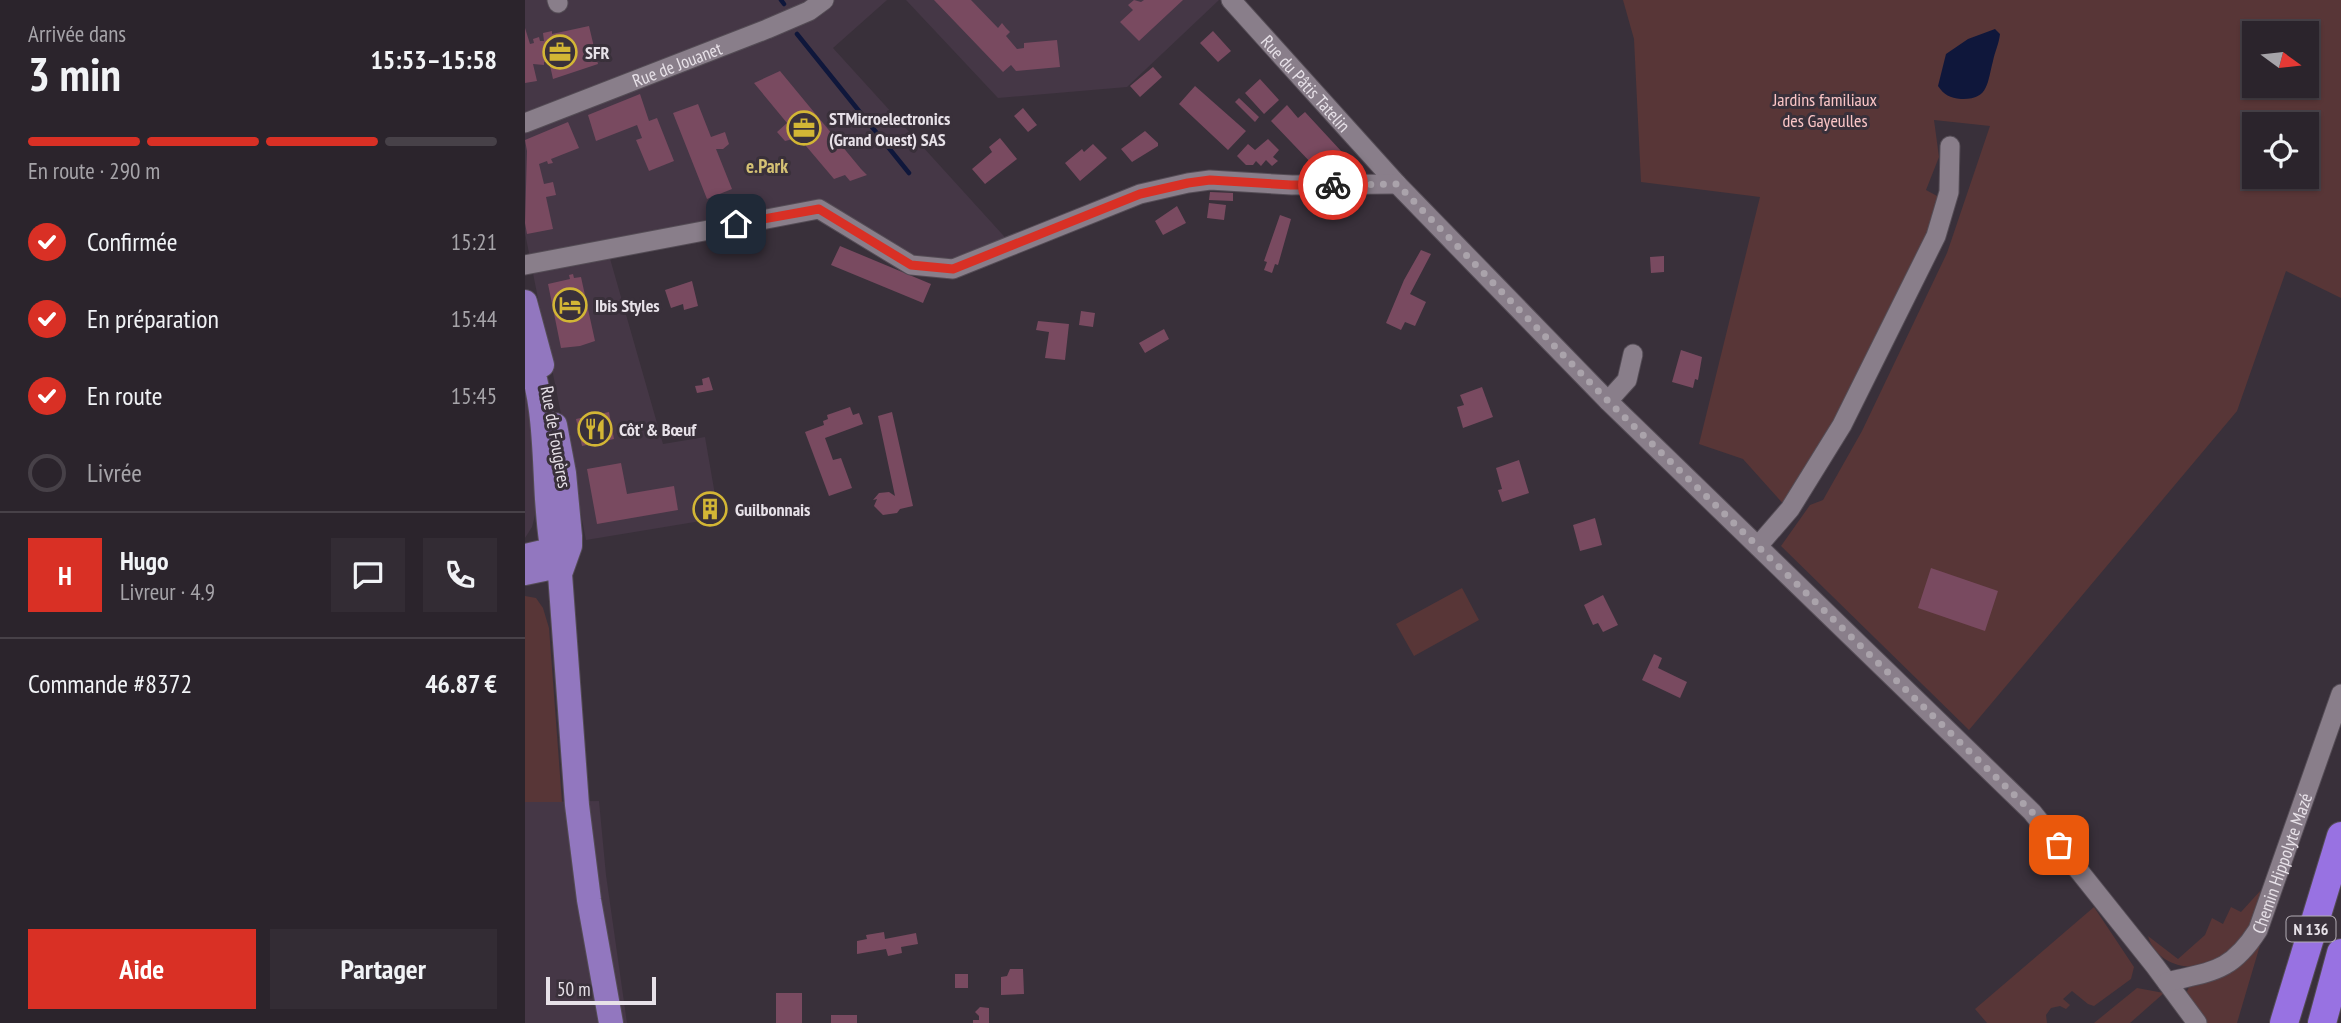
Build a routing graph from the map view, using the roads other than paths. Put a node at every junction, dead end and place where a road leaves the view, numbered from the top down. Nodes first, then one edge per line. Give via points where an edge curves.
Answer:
1 (824, 0) edge
2 (1231, 0) edge
3 (525, 123) edge
4 (1950, 146) dead end
5 (1397, 184) junction
6 (525, 265) edge
7 (525, 302) edge
8 (525, 349) edge
9 (1633, 354) dead end
10 (1608, 401) junction
11 (1758, 546) junction
12 (559, 558) junction
13 (526, 568) edge
14 (563, 612) junction
15 (2341, 694) edge
16 (2341, 836) edge
17 (2341, 953) edge
18 (2167, 982) junction
19 (611, 1023) edge
20 (2196, 1023) edge
21 (2284, 1023) edge
22 (2322, 1023) edge

1 - 3 street, Rue de Jouanet via 767,29
2 - 5 street, Rue du Pâtis Tatelin
4 - 11 street via 1950,184 1935,236 1842,425 1790,509
5 - 6 street via 1188,183 1140,194 953,269 911,265 819,209
5 - 10 street, Rue du Pâtis Tatelin
7 - 12 main road, Rue de Fougères via 559,444 569,523
8 - 12 main road via 537,391
9 - 10 street via 1627,380
10 - 11 street, Rue du Pâtis Tatelin
11 - 18 street, Rue du Pâtis Tatelin via 2032,812
12 - 13 main road via 540,572
12 - 14 main road
13 - 14 main road
14 - 19 main road via 577,805
15 - 18 street, Chemin Hippolyte Mazé via 2258,930 2229,964
16 - 21 highway, N 136
17 - 22 highway, N 136
18 - 20 street, Rue du Pâtis Tatelin

